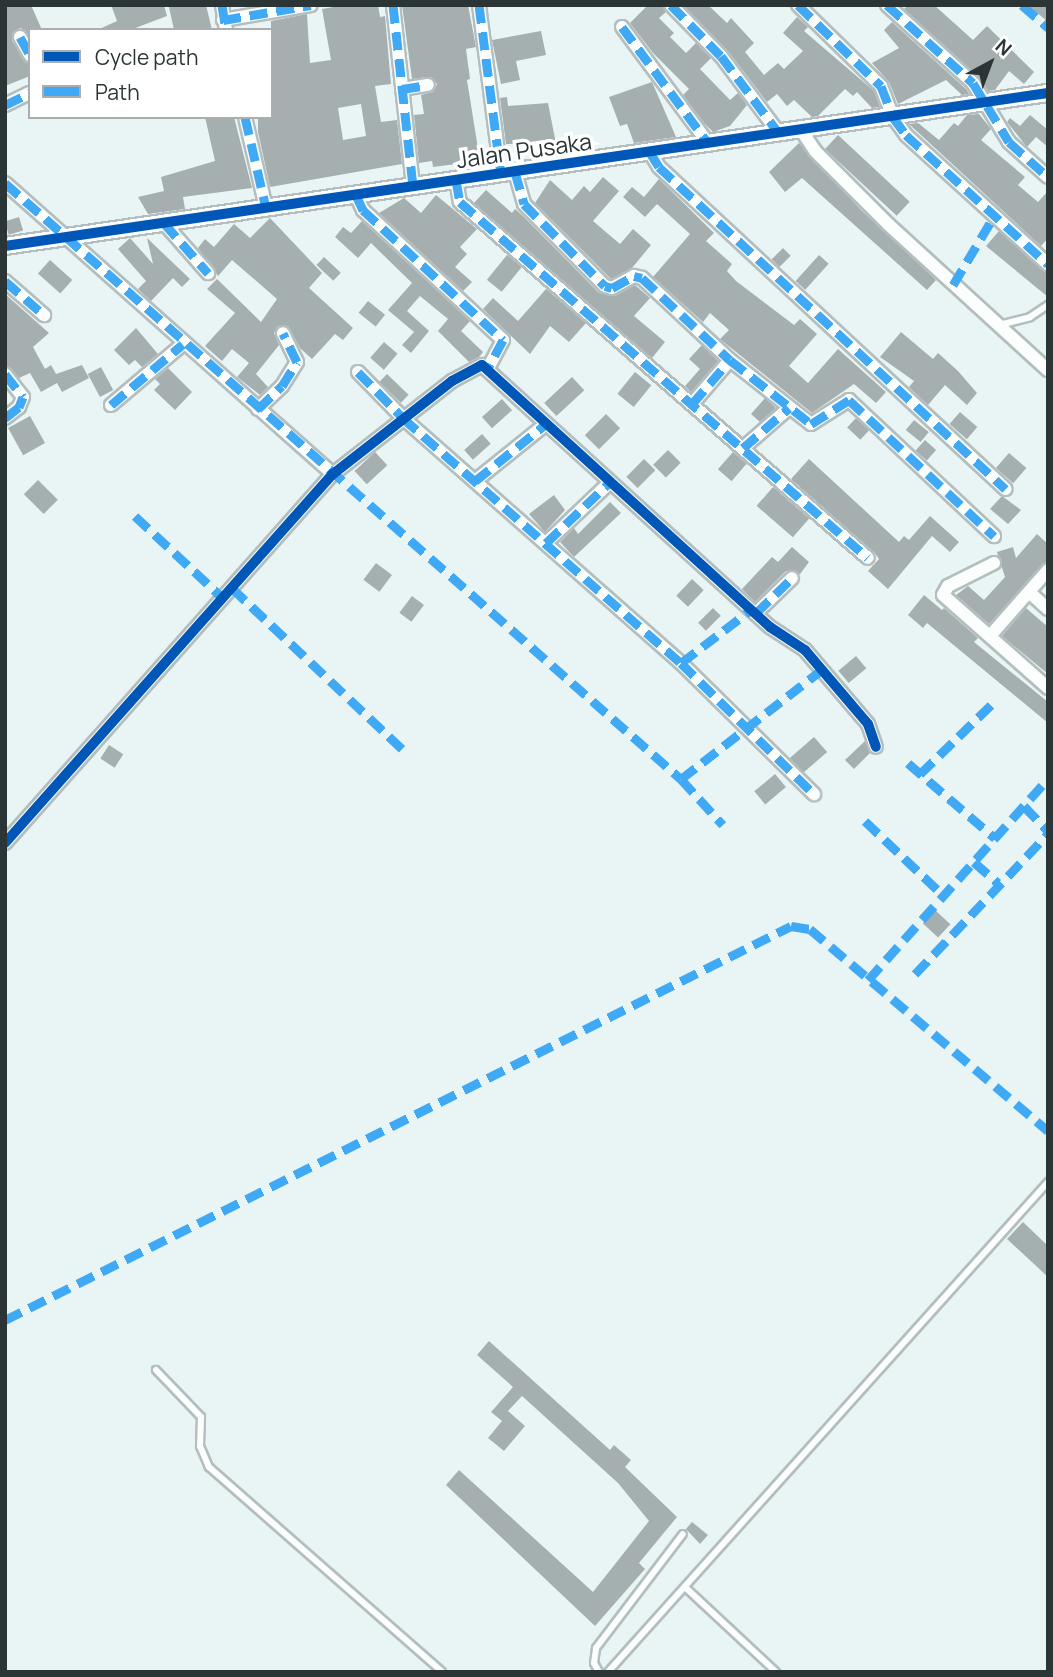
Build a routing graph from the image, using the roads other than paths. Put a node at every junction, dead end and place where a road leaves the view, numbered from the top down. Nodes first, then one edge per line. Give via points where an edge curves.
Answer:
1 (222, 5) edge
2 (311, 5) edge
3 (393, 5) edge
4 (479, 5) edge
5 (671, 5) edge
6 (798, 5) edge
7 (887, 5) edge
8 (224, 25) edge
9 (622, 27) dead end
10 (20, 37) dead end
11 (28, 51) edge
12 (428, 85) dead end
13 (402, 89) junction
14 (1048, 93) edge
15 (28, 94) edge
16 (983, 104) junction
17 (5, 106) edge
18 (893, 117) junction
19 (245, 119) edge
20 (801, 130) junction
21 (778, 132) junction
22 (709, 144) junction
23 (651, 155) junction
24 (508, 173) junction
25 (1048, 177) edge
26 (456, 180) junction
27 (5, 183) edge
28 (413, 186) junction
29 (356, 195) junction
30 (266, 208) junction
31 (164, 223) junction
32 (65, 236) junction
33 (5, 246) edge
34 (1048, 264) edge
35 (208, 273) dead end
36 (5, 281) edge
37 (1048, 305) edge
38 (44, 315) dead end
39 (997, 325) junction
40 (283, 333) dead end
41 (183, 344) junction
42 (730, 360) junction
43 (488, 368) junction
44 (1048, 370) edge
45 (358, 372) dead end
46 (5, 374) edge
47 (692, 404) junction
48 (111, 405) dead end
49 (789, 408) junction
50 (258, 409) junction
51 (5, 418) edge
52 (403, 418) junction
53 (546, 424) junction
54 (743, 448) junction
55 (333, 474) junction
56 (475, 481) junction
57 (610, 482) junction
58 (1006, 489) dead end
59 (994, 536) dead end
60 (546, 543) junction
61 (868, 558) dead end
62 (994, 563) dead end
63 (1048, 570) edge
64 (792, 578) dead end
65 (1029, 592) junction
66 (1048, 609) edge
67 (757, 613) junction
68 (990, 636) junction
69 (1048, 688) edge
70 (876, 747) dead end
71 (814, 794) dead end
72 (5, 843) edge
73 (1048, 1182) edge
74 (156, 1370) dead end
75 (683, 1534) dead end
76 (686, 1588) junction
77 (442, 1672) edge
78 (599, 1672) edge
79 (608, 1672) edge
80 (776, 1672) edge

1 - 8 street
2 - 8 street
3 - 13 street
4 - 24 street
5 - 21 street via 721,56
6 - 18 street via 880,86
7 - 16 street via 972,83
9 - 22 street
10 - 11 street
12 - 13 street
13 - 28 street
14 - 16 street, Jalan Pusaka
15 - 17 street
16 - 18 street, Jalan Pusaka
16 - 25 street via 1009,142
18 - 20 street, Jalan Pusaka
18 - 34 street via 993,218
19 - 30 street
20 - 21 street, Jalan Pusaka
20 - 39 street via 839,176
21 - 22 street, Jalan Pusaka
22 - 23 street, Jalan Pusaka
23 - 24 street, Jalan Pusaka
23 - 58 street
24 - 26 street, Jalan Pusaka
24 - 42 street via 524,204 605,286 612,288 634,276 642,278
26 - 28 street, Jalan Pusaka
26 - 47 street via 460,202
27 - 32 street
28 - 29 street, Jalan Pusaka
29 - 30 street, Jalan Pusaka
29 - 43 street via 363,210 503,340
30 - 31 street, Jalan Pusaka
31 - 32 street, Jalan Pusaka
31 - 35 street
32 - 33 street, Jalan Pusaka
32 - 41 street
36 - 38 street
37 - 39 lane via 1030,317
39 - 44 street
40 - 50 street via 297,362 282,386
41 - 48 street
41 - 50 street
42 - 47 street
42 - 49 street
43 - 52 street via 476,367 452,381
43 - 53 street
45 - 52 street
46 - 51 street via 23,397
47 - 54 street
49 - 54 street
49 - 59 street via 813,425 849,400
50 - 55 street
52 - 55 street
52 - 56 street
53 - 56 street
53 - 57 street
54 - 61 street
55 - 72 street
56 - 60 street
57 - 60 street
57 - 67 street
60 - 71 street via 681,663
62 - 68 street via 948,586 943,595
63 - 65 street
64 - 67 street
65 - 66 street
65 - 68 street
67 - 70 street via 816,661 868,724
68 - 69 street
73 - 76 lane
74 - 77 lane via 201,1417 200,1446 209,1467
75 - 78 lane via 596,1648 594,1663
76 - 79 lane
76 - 80 lane

